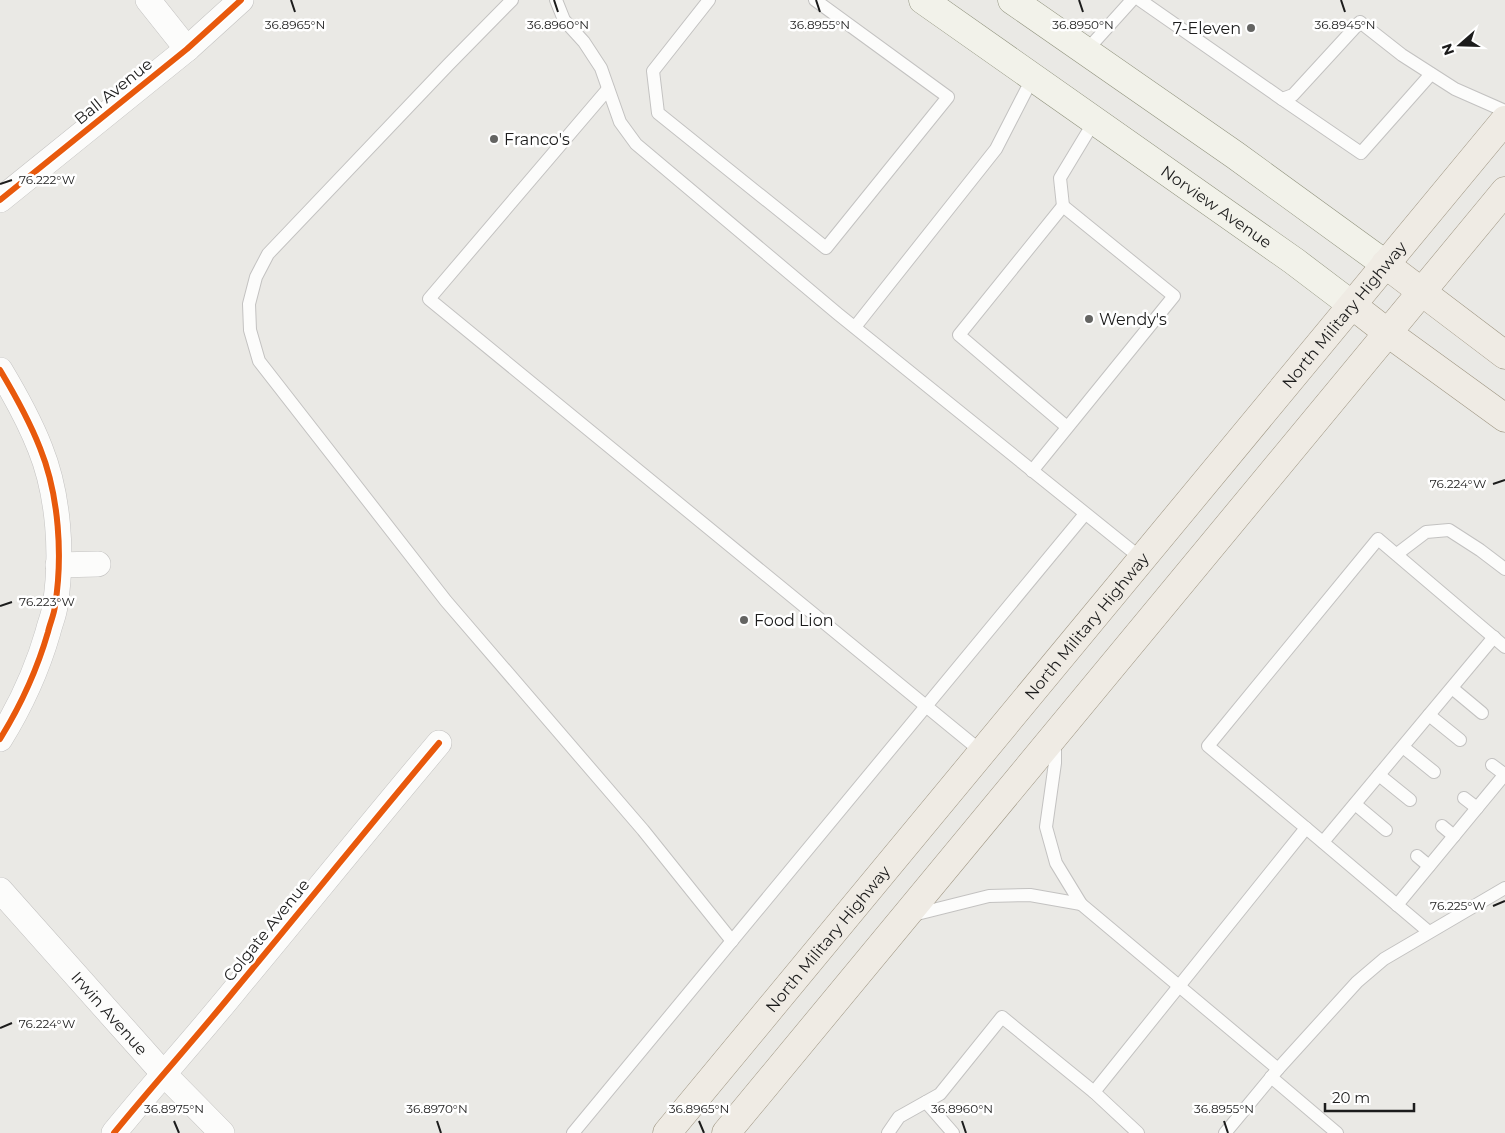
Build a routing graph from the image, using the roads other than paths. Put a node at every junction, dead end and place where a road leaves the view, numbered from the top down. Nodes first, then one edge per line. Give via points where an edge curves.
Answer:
1 (148, 0) edge
2 (241, 0) edge
3 (512, 0) edge
4 (556, 0) edge
5 (709, 0) edge
6 (815, 0) edge
7 (923, 0) edge
8 (1012, 0) edge
9 (1132, 0) edge
10 (1140, 0) edge
11 (187, 49) junction
12 (1086, 51) junction
13 (1431, 74) junction
14 (1033, 77) junction
15 (608, 88) junction
16 (1282, 99) junction
17 (1505, 111) edge
18 (1095, 120) junction
19 (1505, 120) edge
20 (1505, 190) edge
21 (0, 200) edge
22 (1063, 206) junction
23 (1385, 264) junction
24 (1422, 292) junction
25 (1352, 305) junction
26 (855, 327) junction
27 (1388, 333) junction
28 (1505, 355) edge
29 (0, 370) edge
30 (1505, 418) edge
31 (1067, 428) junction
32 (1032, 471) junction
33 (1085, 514) junction
34 (1397, 554) junction
35 (1142, 559) junction
36 (98, 564) dead end
37 (58, 565) junction
38 (1505, 569) edge
39 (1494, 637) junction
40 (1505, 647) edge
41 (1452, 688) junction
42 (926, 706) junction
43 (1482, 713) dead end
44 (1429, 715) junction
45 (1055, 736) junction
46 (0, 740) edge
47 (1460, 740) dead end
48 (439, 742) dead end
49 (1403, 747) junction
50 (982, 752) junction
51 (1492, 765) dead end
52 (1434, 772) dead end
53 (1505, 774) edge
54 (1380, 775) junction
55 (1464, 798) dead end
56 (1410, 800) dead end
57 (1355, 804) junction
58 (1477, 808) junction
59 (1442, 826) dead end
60 (1306, 828) junction
61 (1386, 830) dead end
62 (1454, 836) junction
63 (1323, 842) junction
64 (1417, 856) dead end
65 (1429, 866) junction
66 (1505, 888) edge
67 (0, 890) edge
68 (1081, 904) junction
69 (1397, 905) junction
70 (906, 916) junction
71 (1429, 932) junction
72 (732, 941) junction
73 (1180, 986) junction
74 (163, 1073) junction
75 (1275, 1073) junction
76 (1094, 1092) junction
77 (926, 1102) junction
78 (114, 1133) edge
79 (222, 1133) edge
80 (573, 1133) edge
81 (667, 1133) edge
82 (726, 1133) edge
83 (888, 1133) edge
84 (952, 1133) edge
85 (1138, 1133) edge
86 (1225, 1133) edge
87 (1337, 1133) edge

1 - 11 street
2 - 11 street, Ball Avenue
3 - 72 lane via 268,254 256,277 249,304 250,330 259,361 446,601 644,830
4 - 15 lane via 564,20 601,68
5 - 6 lane via 653,71 658,113 826,248 948,97
7 - 14 main road, Norview Avenue
8 - 12 main road
9 - 12 lane
10 - 16 lane
11 - 21 street, Ball Avenue
12 - 23 main road
13 - 16 lane via 1360,22 1293,95
13 - 16 lane via 1361,153
13 - 17 lane via 1455,89
14 - 18 main road, Norview Avenue
14 - 26 lane via 996,149
15 - 26 lane via 620,122 636,144
15 - 42 lane via 429,299
18 - 22 lane via 1060,178
18 - 25 main road, Norview Avenue
19 - 23 main road, North Military Highway
20 - 24 main road
22 - 31 lane via 959,336
22 - 31 lane via 1174,296
23 - 24 main road
23 - 25 main road, North Military Highway
24 - 27 main road
24 - 28 main road
25 - 27 main road, Norview Avenue
25 - 35 main road, North Military Highway
26 - 32 lane
27 - 30 main road, Norview Avenue
27 - 45 main road
29 - 37 street via 22,406 51,486 58,532
31 - 32 lane
32 - 33 lane
33 - 35 lane
33 - 42 lane
34 - 38 lane via 1426,532 1449,530
34 - 39 lane
34 - 60 lane via 1378,539 1208,746
35 - 50 main road, North Military Highway
36 - 37 street
37 - 46 street via 55,607 39,661 17,712
39 - 40 lane
39 - 41 lane
41 - 43 lane
41 - 44 lane
42 - 50 lane
42 - 72 lane
44 - 47 lane
44 - 49 lane
45 - 68 lane via 1055,764 1046,827 1056,863
45 - 70 main road
48 - 74 street, Colgate Avenue via 233,993
49 - 52 lane
49 - 54 lane
50 - 81 main road, North Military Highway
51 - 53 lane
53 - 58 lane
54 - 56 lane
54 - 57 lane
55 - 58 lane
57 - 61 lane
57 - 63 lane
58 - 62 lane
59 - 62 lane
60 - 63 lane
60 - 73 lane
62 - 65 lane
63 - 69 lane
64 - 65 lane
65 - 69 lane
66 - 71 lane
67 - 74 street, Irwin Avenue
68 - 70 lane via 1030,895 990,896
68 - 73 lane
69 - 71 lane
70 - 82 main road
71 - 75 lane via 1384,959 1357,982
72 - 80 lane
73 - 75 lane
73 - 76 lane
74 - 78 street, Colgate Avenue
74 - 79 street, Irwin Avenue
75 - 86 lane
75 - 87 lane
76 - 77 lane via 1002,1016 940,1094
76 - 85 lane
77 - 83 lane via 899,1117
77 - 84 lane

